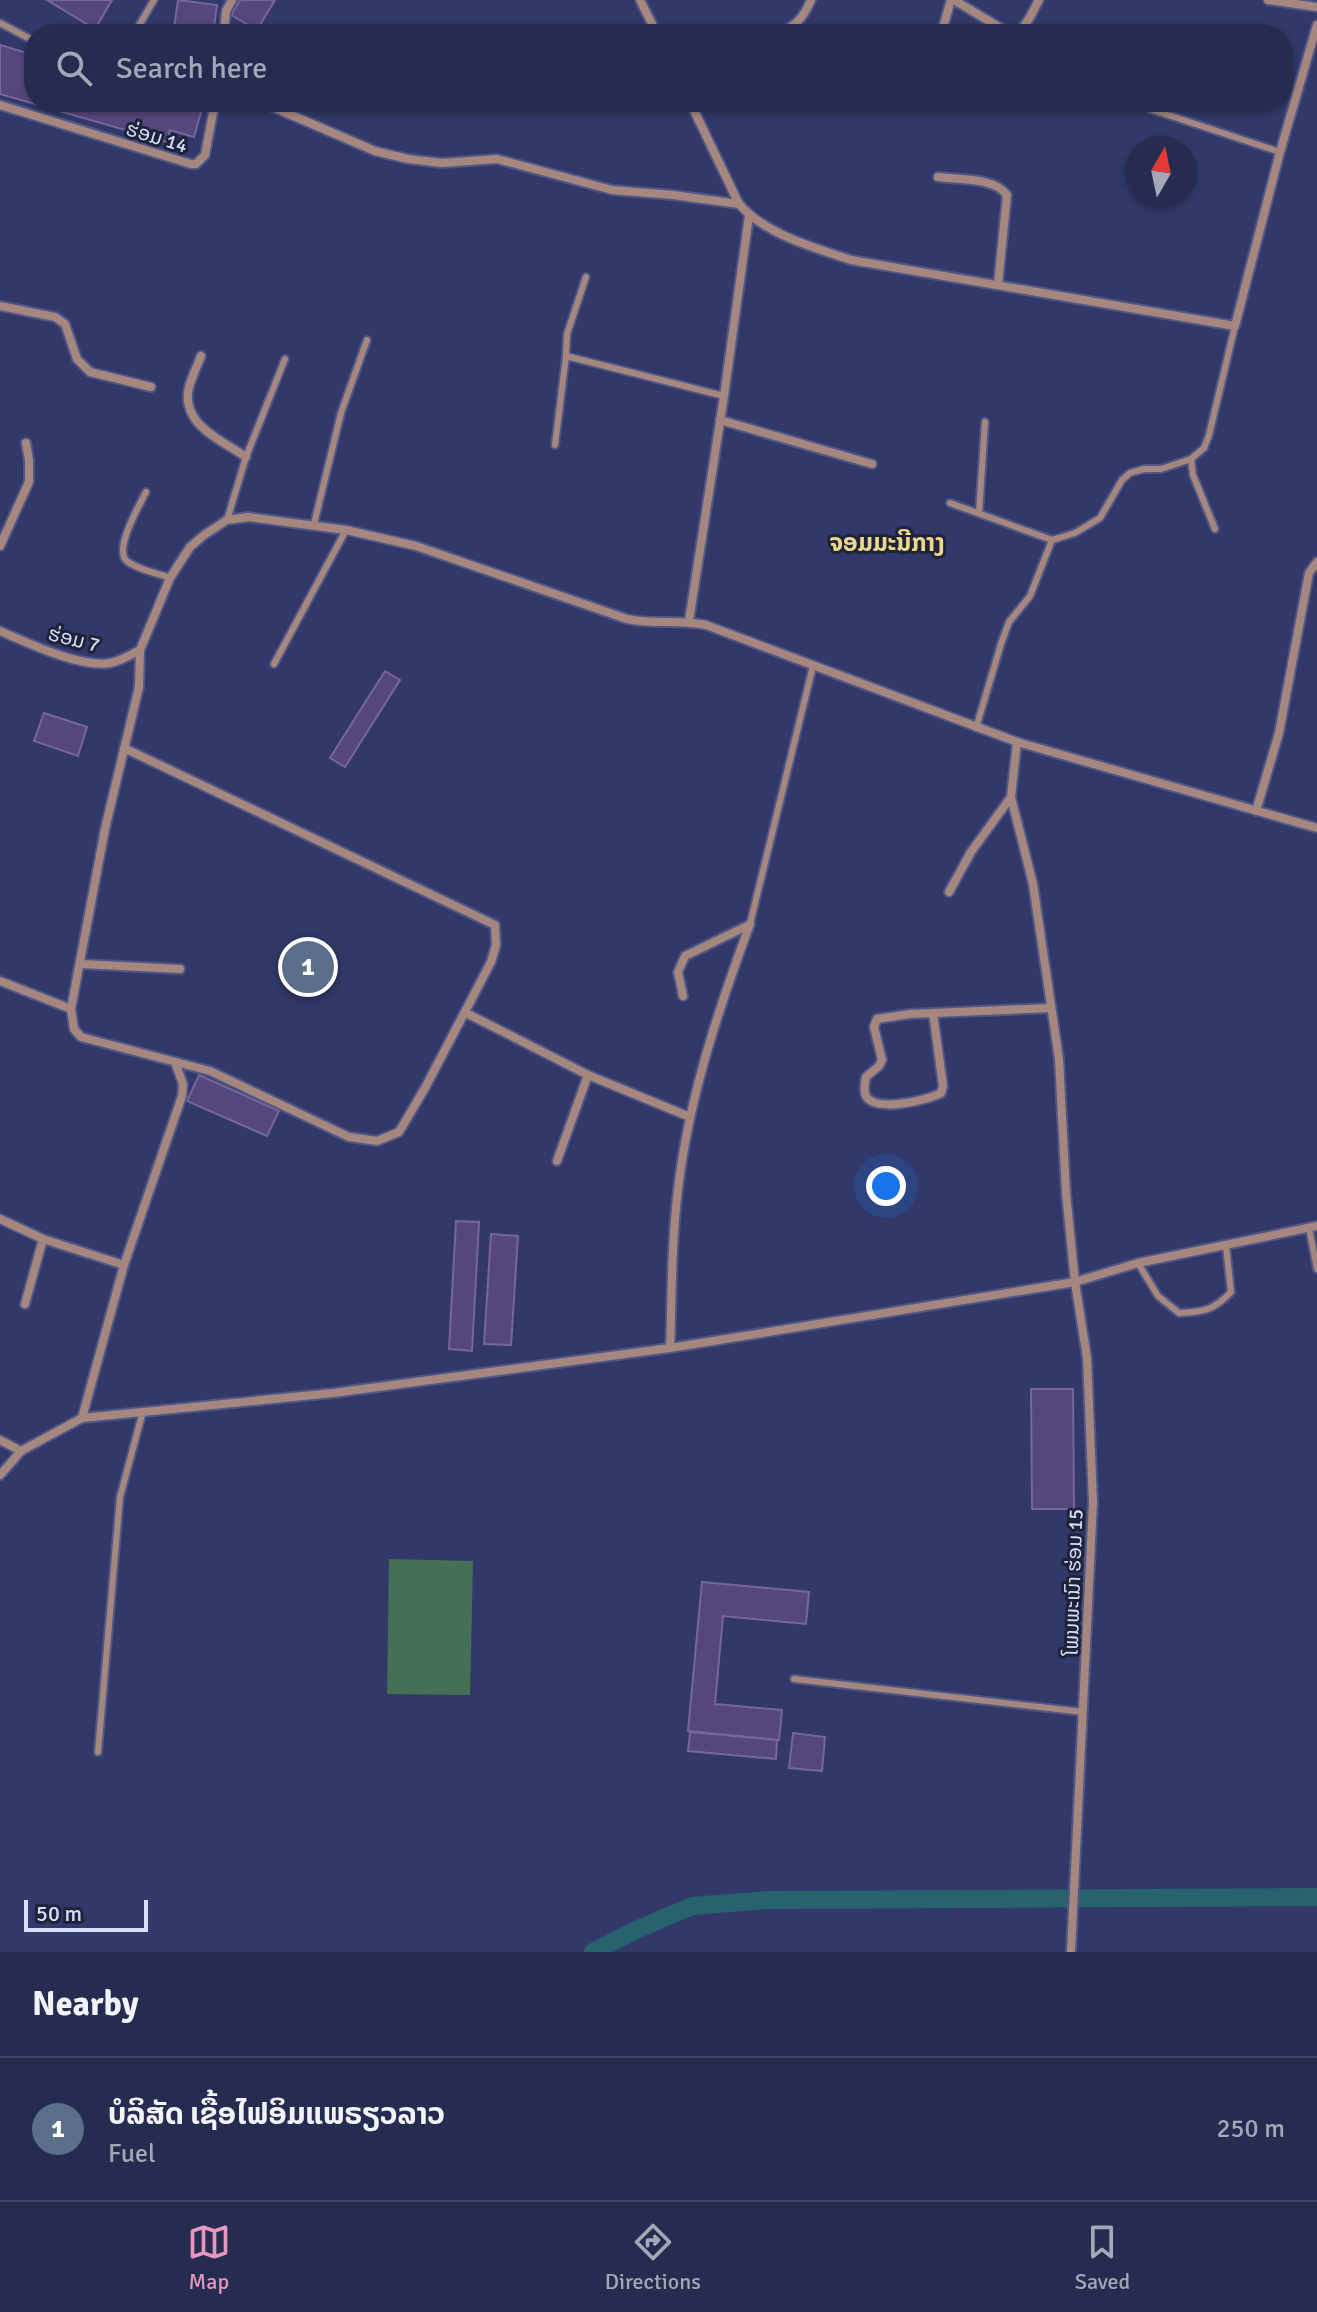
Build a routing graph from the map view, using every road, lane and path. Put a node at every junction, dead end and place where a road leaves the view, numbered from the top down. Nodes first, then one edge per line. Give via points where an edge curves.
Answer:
1 (154, 0) edge
2 (232, 0) edge
3 (640, 0) edge
4 (811, 0) edge
5 (952, 0) edge
6 (1039, 0) edge
7 (1268, 0) edge
8 (1317, 7) edge
9 (0, 23) edge
10 (140, 24) edge
11 (225, 24) edge
12 (652, 24) edge
13 (796, 24) edge
14 (944, 24) edge
15 (993, 24) edge
16 (1025, 24) edge
17 (1317, 25) edge
18 (24, 36) edge
19 (0, 105) edge
20 (1293, 107) edge
21 (213, 112) edge
22 (284, 112) edge
23 (698, 112) edge
24 (1159, 112) edge
25 (1292, 112) edge
26 (1280, 152) junction
27 (938, 177) dead end
28 (739, 204) junction
29 (749, 216) junction
30 (586, 277) dead end
31 (998, 284) junction
32 (0, 306) edge
33 (1235, 326) junction
34 (367, 340) dead end
35 (201, 356) dead end
36 (566, 356) junction
37 (285, 359) dead end
38 (151, 387) dead end
39 (724, 396) junction
40 (720, 420) junction
41 (985, 422) dead end
42 (26, 443) dead end
43 (555, 445) dead end
44 (246, 457) junction
45 (1191, 459) junction
46 (872, 464) dead end
47 (146, 492) dead end
48 (950, 503) dead end
49 (979, 513) junction
50 (227, 520) junction
51 (314, 524) junction
52 (1215, 529) dead end
53 (346, 530) junction
54 (1052, 540) junction
55 (0, 546) edge
56 (1317, 562) edge
57 (170, 578) junction
58 (689, 621) junction
59 (0, 631) edge
60 (140, 650) junction
61 (274, 664) dead end
62 (813, 666) junction
63 (976, 728) junction
64 (1017, 742) junction
65 (124, 748) junction
66 (1011, 797) junction
67 (1256, 811) junction
68 (1317, 828) edge
69 (949, 892) dead end
70 (750, 924) junction
71 (81, 964) junction
72 (180, 969) dead end
73 (0, 981) edge
74 (683, 996) dead end
75 (1050, 1008) junction
76 (71, 1009) junction
77 (466, 1013) junction
78 (933, 1013) junction
79 (175, 1062) junction
80 (588, 1075) junction
81 (690, 1117) junction
82 (557, 1161) dead end
83 (0, 1219) edge
84 (1313, 1227) edge
85 (43, 1239) junction
86 (1226, 1246) junction
87 (1138, 1263) junction
88 (124, 1265) junction
89 (1317, 1269) edge
90 (1075, 1282) junction
91 (25, 1304) dead end
92 (670, 1348) junction
93 (143, 1411) junction
94 (82, 1418) junction
95 (0, 1440) edge
96 (21, 1451) junction
97 (0, 1475) edge
98 (794, 1679) dead end
99 (1083, 1712) junction
100 (98, 1752) dead end
101 (1071, 1952) edge

1 - 10 lane
2 - 11 street
3 - 12 street
4 - 13 street
5 - 14 street
5 - 15 street
6 - 16 street
7 - 8 street
9 - 18 lane
17 - 20 street
19 - 21 street, ຮ່ອມ 14 via 191,164 205,155
22 - 28 street via 375,151 408,159 497,159 612,190
23 - 28 street
24 - 26 lane
25 - 26 street
26 - 33 street
27 - 31 street via 993,184 1007,195
28 - 29 street
29 - 31 street via 851,260
29 - 39 street
30 - 36 lane via 567,334
31 - 33 street
32 - 38 street via 55,317 65,324 77,359 90,372
33 - 45 lane via 1209,435
34 - 51 lane via 341,413
35 - 44 street via 189,387 191,416
36 - 39 lane
36 - 43 lane
37 - 44 lane
39 - 40 street
40 - 46 street
40 - 58 street
41 - 49 lane
42 - 55 street via 29,482
44 - 50 lane
45 - 52 lane
45 - 54 lane via 1130,473 1100,518
47 - 57 lane via 122,556
48 - 49 lane
49 - 54 lane
50 - 51 street
50 - 57 street via 190,547
51 - 53 street
53 - 58 street via 416,546 627,619
53 - 61 lane
54 - 63 lane via 1030,596 1009,622
56 - 67 street via 1309,573 1279,733
57 - 60 street
58 - 62 street
59 - 60 street, ຮ່ອມ 7 via 42,649 98,663
60 - 65 street via 139,687
62 - 63 street
62 - 70 lane
63 - 64 street
64 - 66 street
64 - 67 street
65 - 71 street
65 - 77 street via 495,925 491,962
66 - 69 street
66 - 75 street, ໂພນພະເນົາ ຮ່ອມ 15 via 1033,884
67 - 68 street
70 - 74 street via 685,956 678,972
70 - 81 street via 716,1016
71 - 72 street
71 - 76 street
73 - 76 street
75 - 78 street
75 - 90 street, ໂພນພະເນົາ ຮ່ອມ 15 via 1059,1059
76 - 79 street via 81,1037
77 - 79 street via 399,1132 377,1141 349,1137 210,1071
77 - 80 street
78 - 78 street via 874,1022 882,1060 866,1077 865,1092 873,1103 887,1105 941,1093
79 - 88 street via 182,1096
80 - 81 street
80 - 82 street
81 - 92 street via 676,1207
83 - 85 street
84 - 86 street
84 - 89 lane
85 - 88 street
85 - 91 street
86 - 87 street
86 - 87 lane via 1231,1292 1219,1305 1196,1312 1179,1313 1158,1296
87 - 90 street
88 - 94 street
90 - 92 street
90 - 99 street, ໂພນພະເນົາ ຮ່ອມ 15 via 1087,1358 1093,1502
92 - 93 street via 333,1393
93 - 94 street
93 - 100 lane via 120,1497
94 - 96 street
95 - 96 street
96 - 97 street
98 - 99 lane
99 - 101 street, ໂພນພະເນົາ ຮ່ອມ 15

